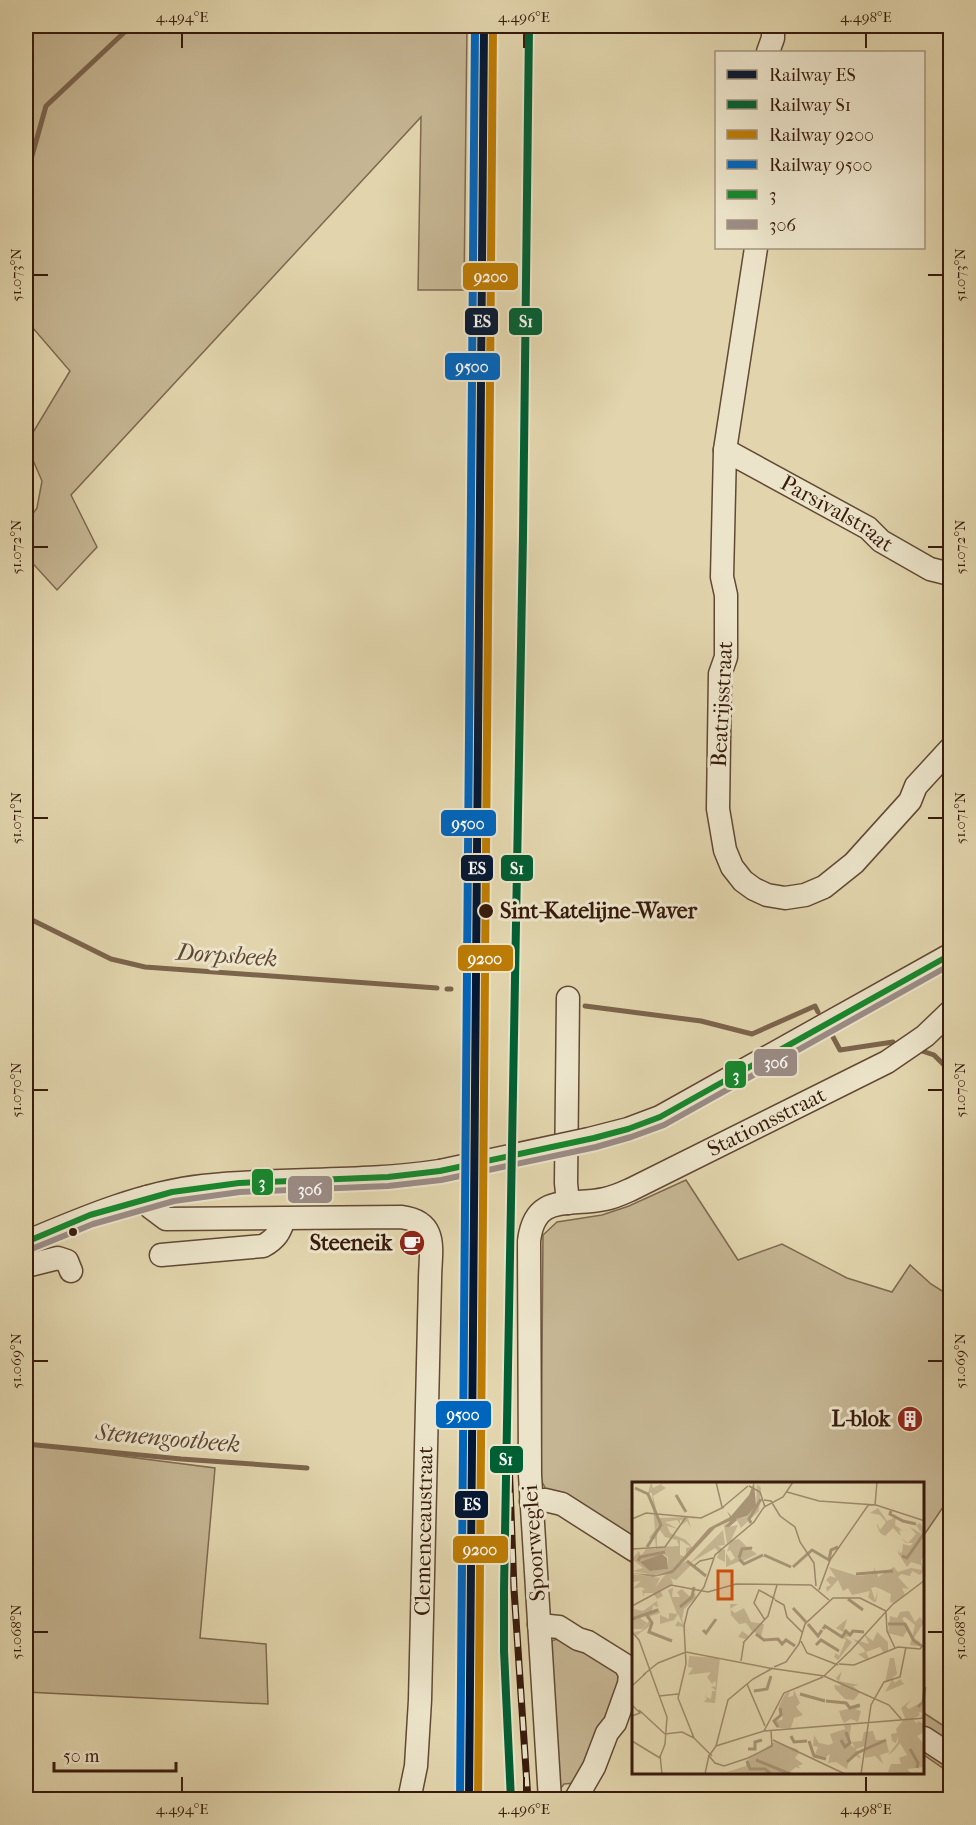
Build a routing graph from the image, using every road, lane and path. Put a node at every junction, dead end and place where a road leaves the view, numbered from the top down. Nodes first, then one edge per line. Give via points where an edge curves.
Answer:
1 (773, 26) edge
2 (768, 51) edge
3 (756, 249) edge
4 (725, 450) junction
5 (951, 574) edge
6 (951, 749) edge
7 (951, 955) edge
8 (568, 998) dead end
9 (951, 1012) edge
10 (147, 1197) junction
11 (568, 1203) junction
12 (284, 1219) junction
13 (26, 1242) edge
14 (160, 1255) dead end
15 (26, 1266) edge
16 (71, 1271) dead end
17 (531, 1501) junction
18 (632, 1549) edge
19 (539, 1625) junction
20 (925, 1739) edge
21 (951, 1755) edge
22 (409, 1800) edge
23 (550, 1800) edge
24 (575, 1800) edge

1 - 2 street
3 - 4 street, Beatrijsstraat
4 - 5 street, Parsivalstraat via 868,528 881,541 930,569
4 - 6 street, Beatrijsstraat via 722,577 726,594 726,657 720,674 718,809 732,867 747,884 766,895 785,898 815,892 854,863
7 - 10 street, bridge via 660,1117 628,1129 440,1172 202,1186
8 - 11 street
9 - 11 street, Stationsstraat via 887,1062 619,1195
10 - 12 street, Clemenceaustraat via 150,1207 166,1219
10 - 13 street
11 - 17 street, Spoorweglei via 543,1209 535,1216 530,1234
12 - 14 street via 279,1233 263,1246
12 - 22 street, Clemenceaustraat via 401,1217 424,1225 429,1234 420,1700 416,1766
15 - 16 street via 61,1258
17 - 18 street via 561,1504
17 - 19 street, Spoorweglei
19 - 23 street, Spoorweglei
19 - 24 street via 559,1627 588,1641 625,1665 630,1674 615,1723
20 - 21 street

